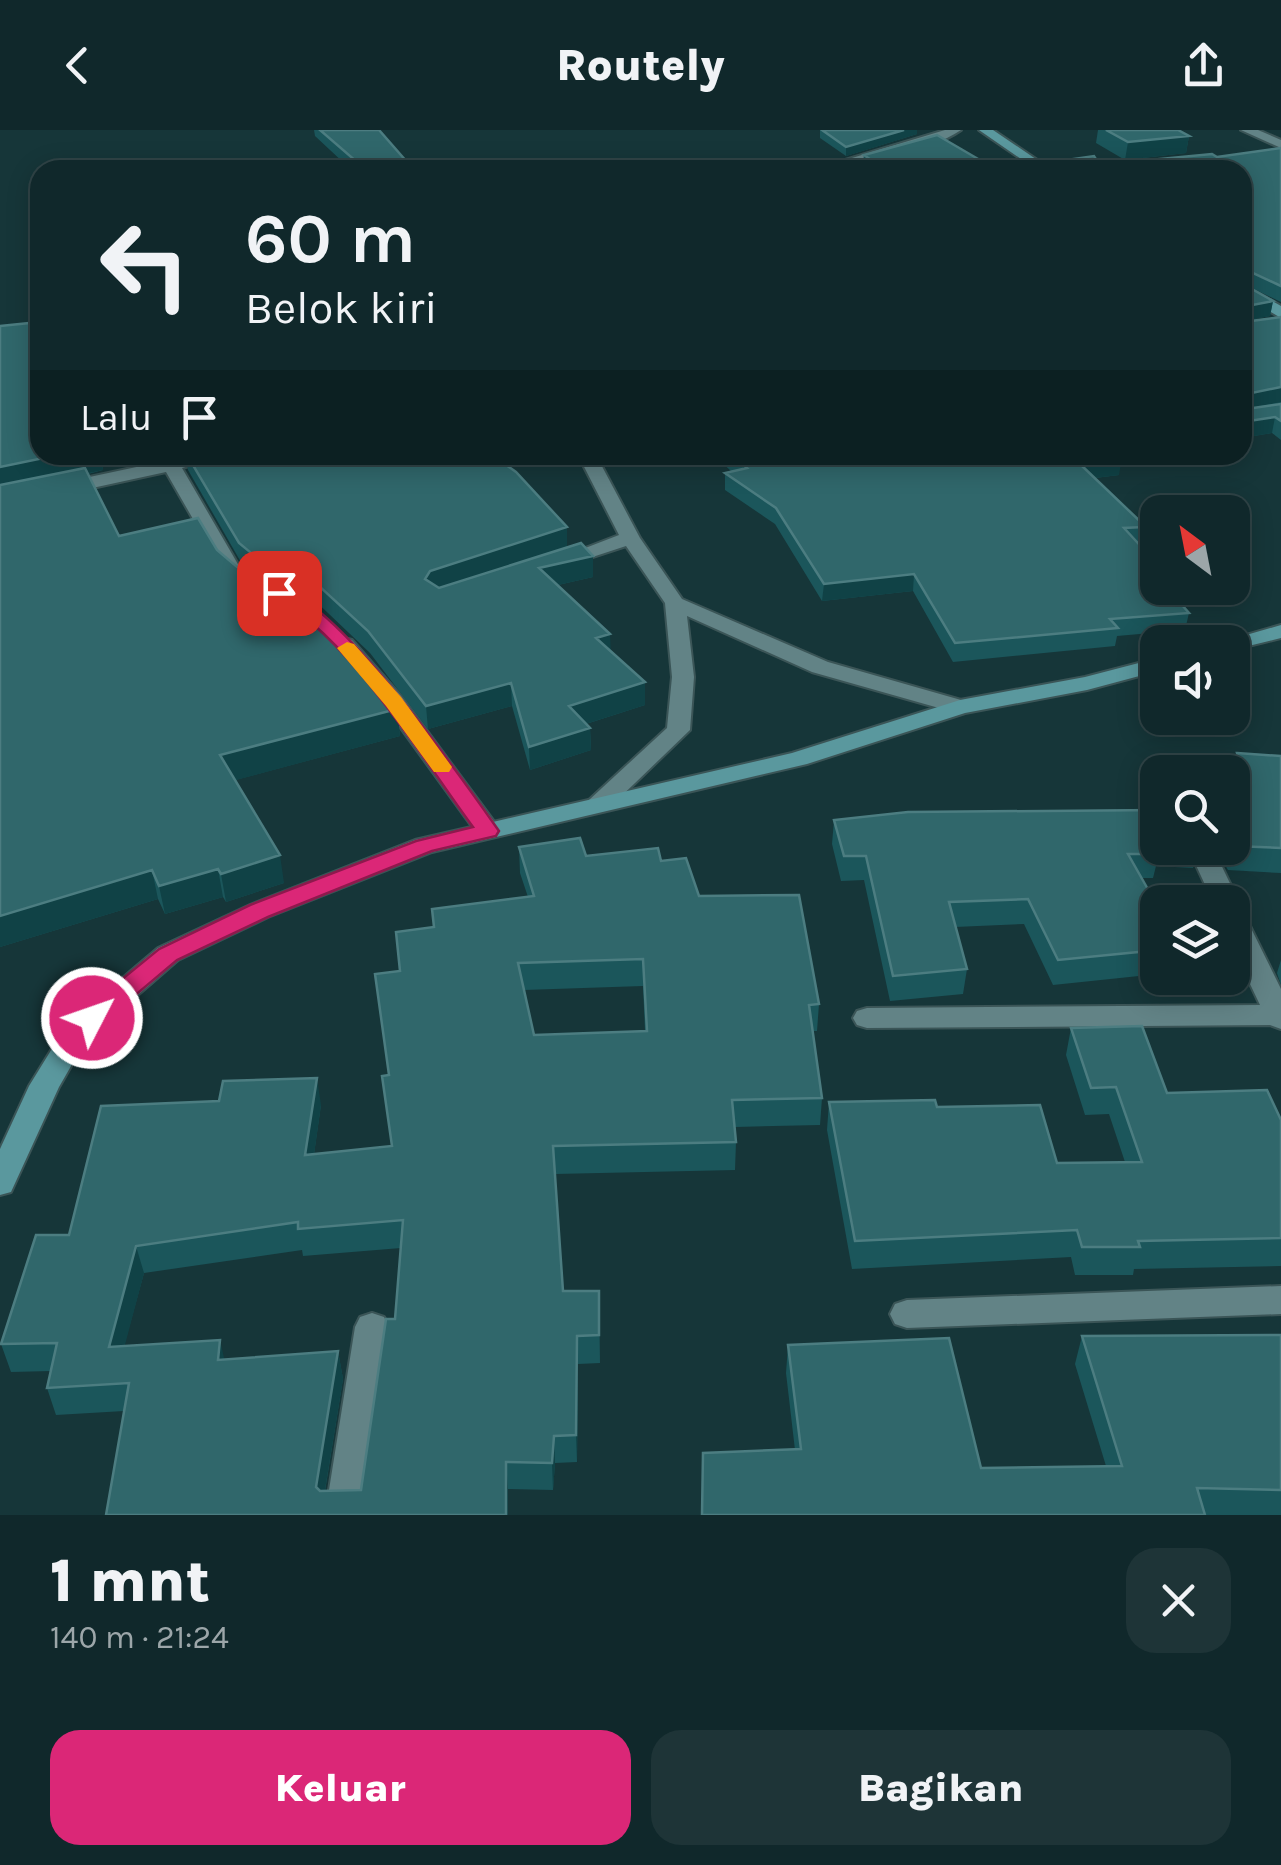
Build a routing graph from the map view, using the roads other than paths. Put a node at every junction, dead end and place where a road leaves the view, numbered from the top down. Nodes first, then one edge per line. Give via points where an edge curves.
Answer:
1 (955, 130) edge
2 (985, 130) edge
3 (1247, 130) edge
4 (1281, 148) edge
5 (1263, 153) edge
6 (857, 160) edge
7 (1031, 160) edge
8 (1252, 294) edge
9 (1281, 312) edge
10 (1281, 323) edge
11 (1262, 326) edge
12 (175, 465) edge
13 (591, 465) edge
14 (171, 466) junction
15 (0, 502) edge
16 (630, 538) junction
17 (546, 566) edge
18 (268, 591) edge
19 (675, 603) junction
20 (323, 624) edge
21 (1281, 631) edge
22 (1250, 639) edge
23 (1140, 669) edge
24 (960, 706) junction
25 (598, 805) junction
26 (488, 831) junction
27 (1250, 954) edge
28 (1280, 1017) edge
29 (867, 1018) dead end
30 (0, 1183) edge
31 (1281, 1300) edge
32 (907, 1314) dead end
33 (372, 1326) dead end
34 (344, 1515) edge

1 - 6 street
2 - 7 main road
3 - 4 street
4 - 5 street
8 - 9 main road
10 - 11 street
12 - 14 street
13 - 16 street
14 - 15 street
14 - 18 street via 230,569
16 - 17 street
16 - 19 street
19 - 24 street via 820,666
19 - 25 street via 683,676 678,730
20 - 26 street via 393,701
21 - 22 main road
23 - 24 main road
24 - 25 main road via 799,759
25 - 26 main road
26 - 30 main road via 424,846 168,954 76,1033
27 - 28 street
28 - 29 street
31 - 32 street
33 - 34 street

